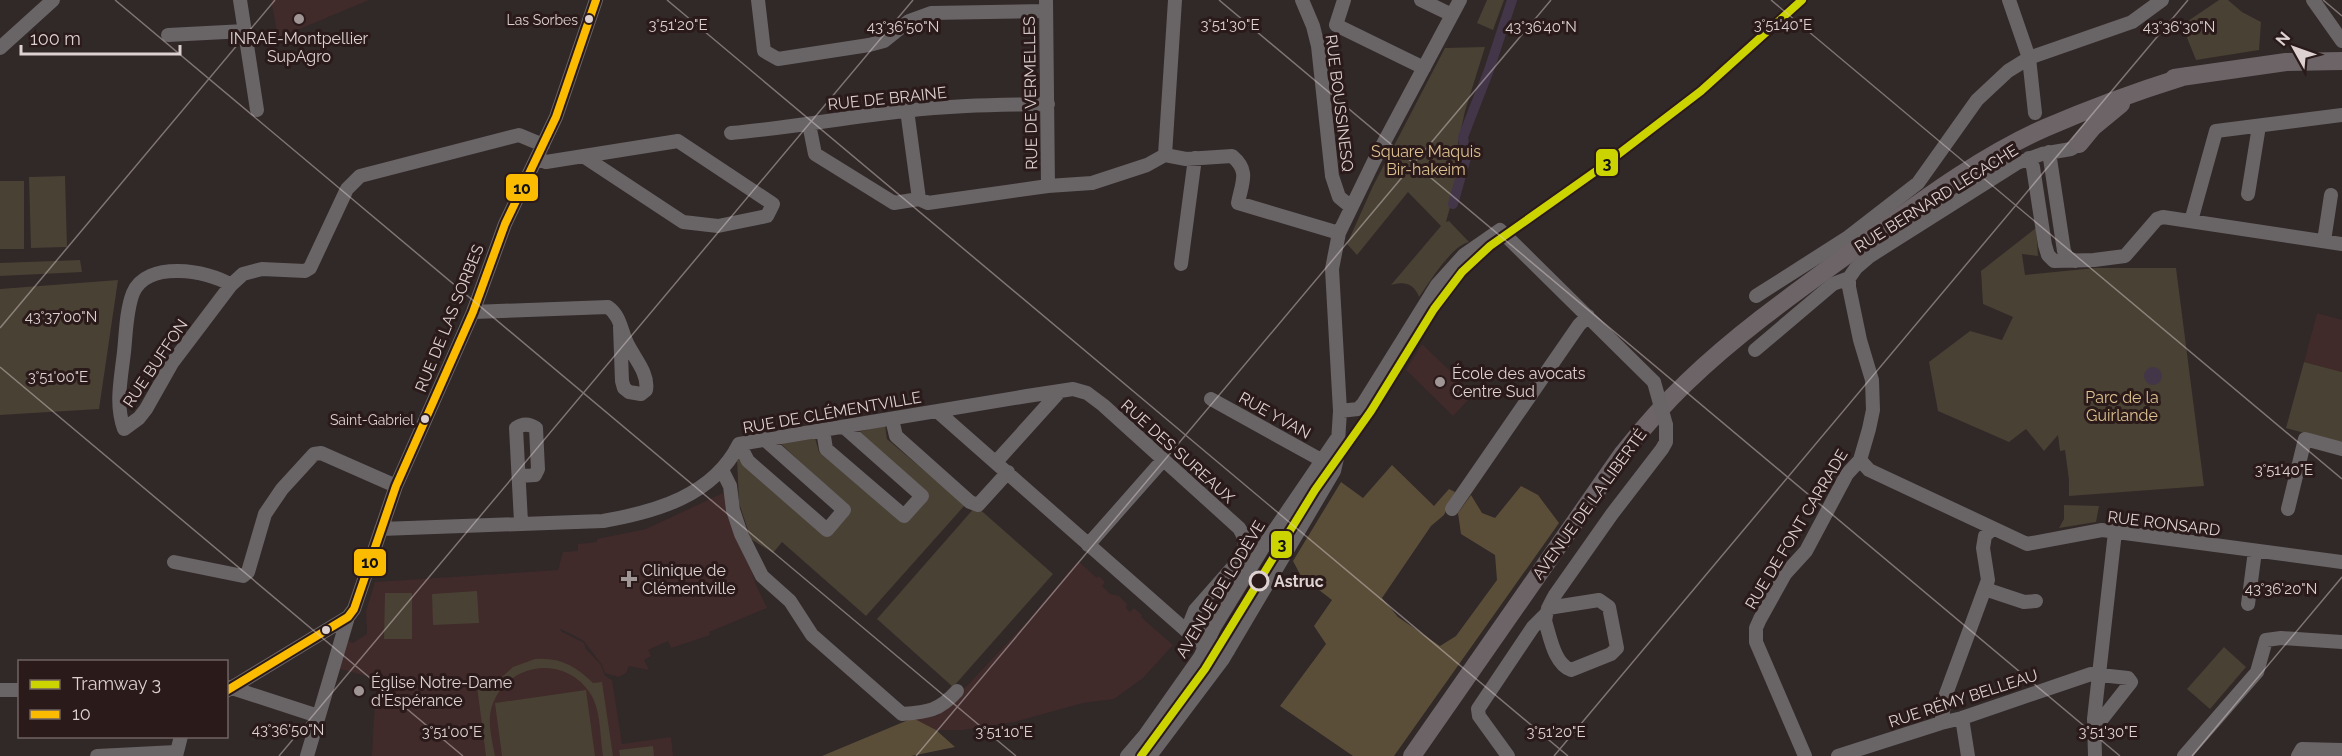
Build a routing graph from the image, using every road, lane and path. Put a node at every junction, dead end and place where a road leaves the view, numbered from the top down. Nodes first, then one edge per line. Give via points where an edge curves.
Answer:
1 (53, 0) edge
2 (240, 0) edge
3 (596, 0) edge
4 (758, 0) edge
5 (1175, 0) edge
6 (1302, 0) edge
7 (1344, 0) edge
8 (1421, 0) edge
9 (1460, 0) edge
10 (2009, 0) edge
11 (2162, 0) edge
12 (2313, 0) edge
13 (1046, 5) edge
14 (1452, 15) junction
15 (1336, 25) junction
16 (245, 31) junction
17 (1315, 34) junction
18 (168, 35) dead end
19 (2342, 41) edge
20 (0, 48) edge
21 (2029, 58) junction
22 (2341, 61) edge
23 (1424, 68) junction
24 (2186, 76) junction
25 (2140, 90) junction
26 (1048, 104) junction
27 (257, 110) dead end
28 (907, 110) junction
29 (2342, 116) edge
30 (2041, 121) junction
31 (809, 124) junction
32 (2259, 126) junction
33 (731, 133) dead end
34 (2079, 144) junction
35 (543, 145) junction
36 (2049, 152) junction
37 (1165, 155) junction
38 (583, 156) junction
39 (1195, 158) junction
40 (2029, 158) junction
41 (537, 159) junction
42 (1048, 186) junction
43 (2248, 194) dead end
44 (2331, 195) dead end
45 (919, 199) junction
46 (1351, 207) junction
47 (2192, 221) junction
48 (1891, 223) junction
49 (1339, 233) junction
50 (2324, 241) junction
51 (2342, 244) edge
52 (2075, 261) junction
53 (1181, 264) dead end
54 (1849, 278) junction
55 (231, 285) junction
56 (1756, 296) dead end
57 (472, 312) junction
58 (1588, 316) junction
59 (620, 327) dead end
60 (1755, 350) dead end
61 (1060, 391) junction
62 (1211, 399) dead end
63 (937, 411) junction
64 (1340, 411) junction
65 (892, 419) junction
66 (844, 427) junction
67 (823, 430) junction
68 (1338, 437) junction
69 (764, 439) junction
70 (738, 444) junction
71 (2342, 449) edge
72 (1163, 460) junction
73 (1860, 460) junction
74 (1323, 461) junction
75 (996, 462) junction
76 (722, 470) junction
77 (1008, 472) junction
78 (519, 476) dead end
79 (396, 486) junction
80 (1452, 509) dead end
81 (2288, 509) dead end
82 (521, 522) junction
83 (381, 529) junction
84 (1992, 529) junction
85 (2115, 532) junction
86 (1088, 545) junction
87 (2255, 551) junction
88 (174, 562) dead end
89 (2342, 562) edge
90 (1985, 589) junction
91 (2036, 601) dead end
92 (2248, 604) dead end
93 (1546, 611) junction
94 (348, 617) junction
95 (1206, 642) junction
96 (2342, 642) edge
97 (1225, 655) junction
98 (2099, 673) junction
99 (229, 688) edge
100 (0, 690) edge
101 (18, 690) edge
102 (957, 691) dead end
103 (318, 716) junction
104 (1962, 718) junction
105 (2094, 719) junction
106 (1941, 723) junction
107 (180, 738) edge
108 (2342, 750) edge
109 (2300, 753) edge
110 (176, 754) edge
111 (97, 756) edge
112 (307, 756) edge
113 (1128, 756) edge
114 (1150, 756) edge
115 (1412, 756) edge
116 (1508, 756) edge
117 (1805, 756) edge
118 (1838, 756) edge
119 (1968, 756) edge
120 (2095, 756) edge
121 (2184, 756) edge

1 - 20 street
2 - 16 street
3 - 35 street, RUE DE LAS SORBES
4 - 13 street via 764,51 778,59 884,41 909,21 931,13
5 - 37 street
6 - 17 street, RUE BOUSSINESQ
7 - 15 street
8 - 14 street
9 - 14 street, AVENUE DE LODÈVE
10 - 21 street
11 - 21 street via 2132,22
12 - 19 street
13 - 26 street, RUE DE VERMELLES
14 - 23 street, AVENUE DE LODÈVE
15 - 17 street
15 - 23 street
16 - 18 street
16 - 27 street
17 - 46 street, RUE BOUSSINESQ via 1332,176 1339,197
21 - 30 street
21 - 56 street via 2008,71 1977,100 1918,183 1846,238
22 - 24 main road, AVENUE DE LA LIBERTÉ via 2286,62
23 - 46 street, AVENUE DE LODÈVE
24 - 25 main road, AVENUE DE LA LIBERTÉ
24 - 48 main road, AVENUE DE LA LIBERTÉ via 2101,95 2037,120 1959,170
25 - 30 main road, AVENUE DE LA LIBERTÉ
25 - 34 main road via 2092,127
26 - 28 street, RUE DE BRAINE
26 - 42 street, RUE DE VERMELLES
28 - 31 street, RUE DE BRAINE
28 - 45 street
29 - 32 street
30 - 34 main road via 2073,125
30 - 48 main road, AVENUE DE LA LIBERTÉ
31 - 33 street, RUE DE BRAINE
31 - 45 street via 815,154 894,202
32 - 43 street
32 - 47 street via 2216,131
34 - 36 street, RUE BERNARD LECACHE
35 - 41 street, RUE DE LAS SORBES
35 - 55 street, RUE BUFFON via 519,135 360,176 347,189 310,268 252,270
36 - 40 street, RUE BERNARD LECACHE
36 - 52 street via 2064,251
37 - 39 street
37 - 42 street via 1092,183
38 - 38 street via 678,141 773,204 767,216 717,226 683,222
38 - 41 street via 546,162
39 - 49 street via 1232,156 1241,164 1244,171 1238,203
39 - 53 street
40 - 52 street via 2048,255 2054,261
40 - 54 street, RUE BERNARD LECACHE via 1870,256
41 - 57 street, RUE DE LAS SORBES via 505,224
42 - 45 street via 928,203
44 - 50 street
46 - 49 street, AVENUE DE LODÈVE
47 - 50 street
47 - 52 street via 2157,219 2125,256
48 - 115 main road, AVENUE DE LA LIBERTÉ via 1738,336 1653,417 1623,453
49 - 64 street, AVENUE DE LODÈVE via 1332,280
50 - 51 street
54 - 60 street, RUE BERNARD LECACHE via 1833,284
54 - 73 street, RUE DE FONT CARRADE via 1873,391 1873,410
55 - 55 street, RUE BUFFON via 212,275 183,272 152,274 138,284 130,301 118,402 124,429 146,409 172,363
57 - 59 street via 605,306 615,313
57 - 79 street, RUE DE LAS SORBES
58 - 64 street via 1500,230 1464,255 1437,285 1363,404 1355,410
58 - 80 street
58 - 93 street, bridge via 1654,382 1666,425 1666,442
61 - 63 street, RUE DES SUREAUX
61 - 72 street, RUE DES SUREAUX via 1087,393
61 - 75 street
62 - 74 street, RUE YVAN
63 - 65 street, RUE DE CLÉMENTVILLE
63 - 75 street, RUE DE CLÉMENTVILLE
64 - 68 street, AVENUE DE LODÈVE
65 - 66 street, RUE DE CLÉMENTVILLE
65 - 77 street via 896,436 973,503 978,505
66 - 67 street, RUE DE CLÉMENTVILLE
66 - 67 street via 922,496 904,516 826,449
67 - 69 street, RUE DE CLÉMENTVILLE
68 - 74 street, AVENUE DE LODÈVE
68 - 97 street, AVENUE DE LODÈVE via 1331,478
69 - 70 street, RUE DE CLÉMENTVILLE
69 - 70 street via 844,510 827,530 748,461
70 - 76 street, RUE DE CLÉMENTVILLE
71 - 81 street via 2305,439
72 - 86 street
72 - 95 street, RUE DES SUREAUX via 1239,528 1245,542 1239,560 1195,610 1191,620
73 - 84 street, RUE RONSARD via 1869,470
73 - 117 street, RUE DE FONT CARRADE via 1847,474 1806,551 1785,574 1756,628 1756,642
74 - 95 street, AVENUE DE LODÈVE via 1277,525
75 - 77 street, RUE DE CLÉMENTVILLE
76 - 82 street, RUE DE CLÉMENTVILLE via 675,502 638,515
76 - 102 street via 730,486 741,534 762,576 789,601 812,635 902,714 940,708
77 - 86 street, RUE DE CLÉMENTVILLE
78 - 82 street
79 - 83 street, RUE DE LAS SORBES
79 - 88 street via 321,453 314,454 265,514 249,572 243,576
82 - 83 street, RUE DE CLÉMENTVILLE
83 - 94 street, RUE DE LAS SORBES via 360,594
84 - 85 street, RUE RONSARD via 2027,544 2102,530
84 - 90 street via 1985,536 1983,548 1988,580
85 - 87 street, RUE RONSARD
85 - 98 street
86 - 95 street, RUE DE CLÉMENTVILLE
87 - 89 street, RUE RONSARD
87 - 92 street
90 - 91 street via 2024,602
90 - 106 street via 1946,694
93 - 93 street via 1545,621 1560,663 1566,669 1611,654 1617,648 1609,607 1604,602
93 - 116 street via 1478,709
94 - 99 street
94 - 103 street, RUE DE LAS SORBES
95 - 97 street, RUE DES SUREAUX
95 - 113 street, AVENUE DE LODÈVE via 1200,657
96 - 121 street via 2266,640 2257,672
97 - 114 street, AVENUE DE LODÈVE
98 - 104 street, RUE RÉMY BELLEAU
98 - 105 street
98 - 105 street via 2128,678 2131,682 2102,719
99 - 103 street
100 - 101 street
103 - 112 street, RUE DE LAS SORBES
104 - 106 street, RUE RÉMY BELLEAU
104 - 119 street
105 - 120 street
106 - 118 street, RUE RÉMY BELLEAU
107 - 110 street
108 - 109 street
110 - 111 street

